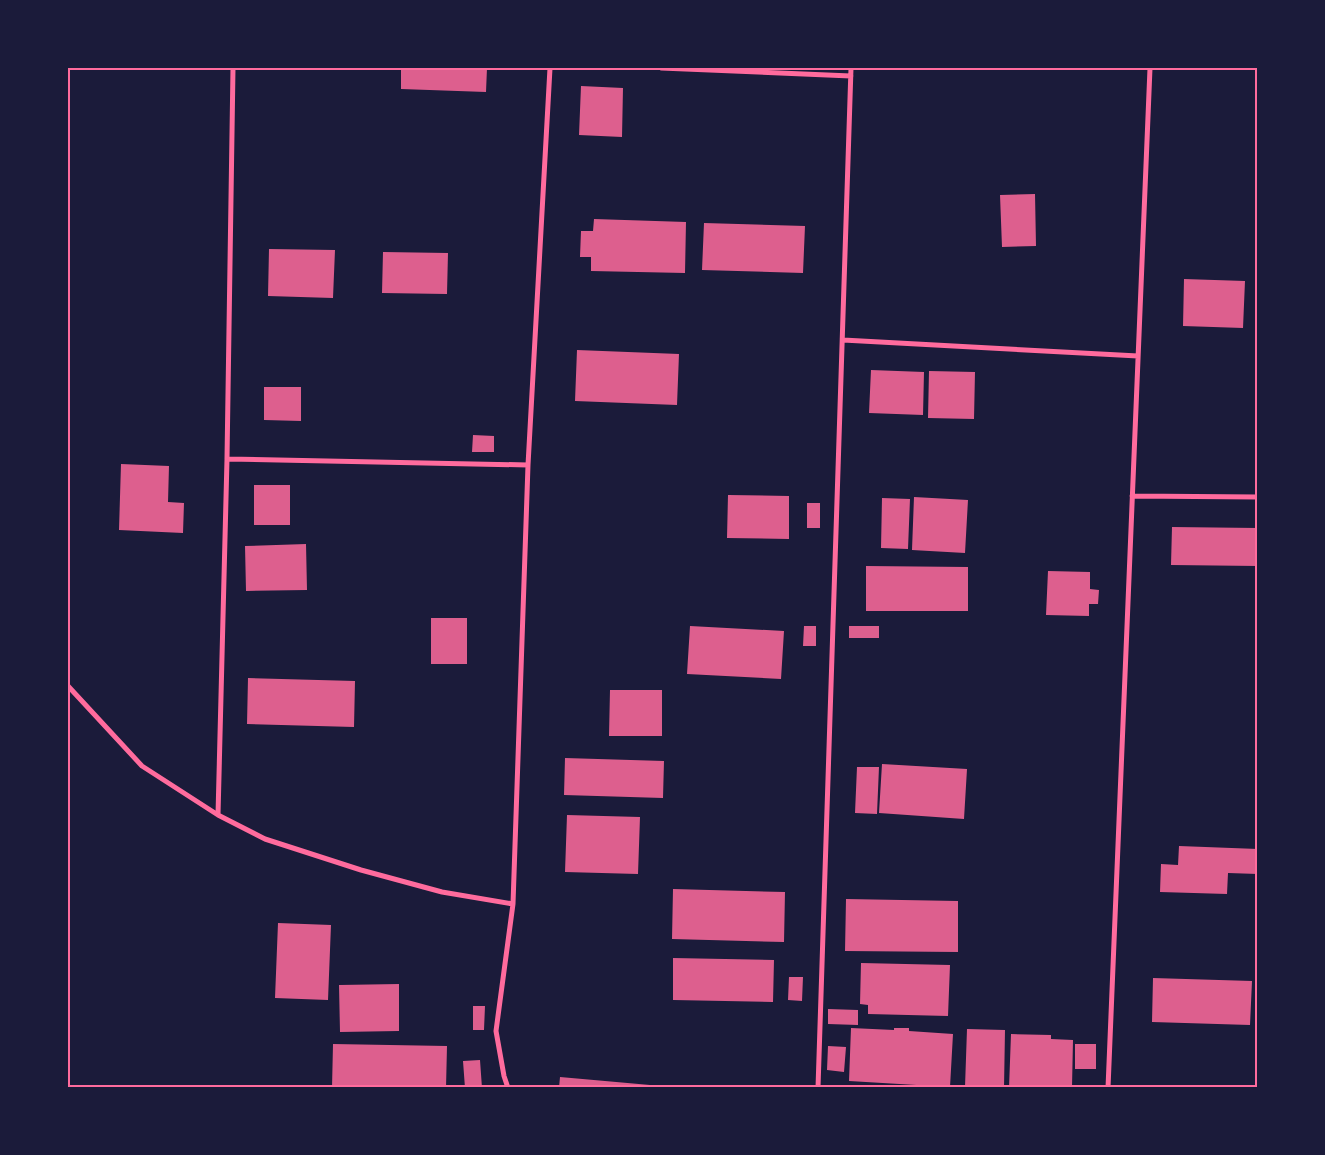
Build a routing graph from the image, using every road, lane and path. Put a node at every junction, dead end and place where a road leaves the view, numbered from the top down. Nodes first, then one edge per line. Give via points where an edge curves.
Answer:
1 (233, 68) edge
2 (550, 68) edge
3 (661, 68) edge
4 (851, 68) edge
5 (1150, 68) edge
6 (851, 76) junction
7 (843, 340) junction
8 (1138, 356) junction
9 (227, 459) junction
10 (528, 465) junction
11 (1132, 496) junction
12 (1258, 497) edge
13 (68, 686) edge
14 (218, 815) junction
15 (513, 904) junction
16 (508, 1088) edge
17 (818, 1088) edge
18 (1108, 1088) edge

1 - 9 street
2 - 10 street
3 - 6 street
4 - 6 street
5 - 8 street
6 - 7 street
7 - 8 street
7 - 17 street
8 - 11 street
9 - 10 street
9 - 14 street
10 - 15 street
11 - 12 street
11 - 18 street
13 - 14 street via 142,766
14 - 15 street via 266,840 361,870 442,892
15 - 16 street via 496,1031

